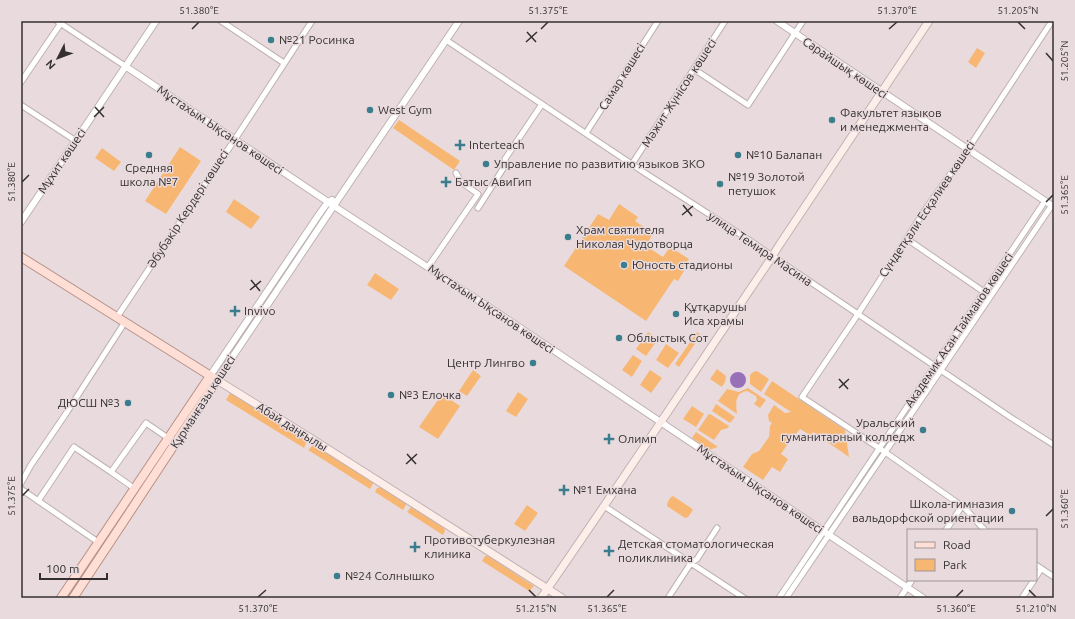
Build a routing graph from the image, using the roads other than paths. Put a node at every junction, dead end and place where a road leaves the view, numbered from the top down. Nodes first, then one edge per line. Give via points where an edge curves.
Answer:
1 (156, 21) edge
2 (220, 21) edge
3 (312, 21) edge
4 (459, 21) edge
5 (658, 21) edge
6 (725, 21) edge
7 (777, 21) edge
8 (803, 21) edge
9 (929, 21) edge
10 (1052, 21) edge
11 (59, 22) edge
12 (795, 34) junction
13 (446, 40) junction
14 (284, 63) junction
15 (125, 66) junction
16 (694, 69) junction
17 (21, 82) edge
18 (881, 92) junction
19 (542, 104) junction
20 (21, 105) edge
21 (586, 133) junction
22 (234, 139) junction
23 (76, 141) junction
24 (968, 149) junction
25 (632, 164) junction
26 (456, 173) dead end
27 (339, 198) junction
28 (1045, 201) junction
29 (328, 202) junction
30 (334, 206) junction
31 (1053, 206) edge
32 (478, 208) dead end
33 (21, 222) edge
34 (907, 239) junction
35 (772, 256) junction
36 (21, 257) edge
37 (428, 267) junction
38 (984, 292) junction
39 (858, 314) junction
40 (117, 317) junction
41 (125, 322) junction
42 (935, 365) junction
43 (941, 369) junction
44 (210, 376) junction
45 (217, 380) junction
46 (660, 422) junction
47 (168, 438) junction
48 (1054, 445) edge
49 (882, 450) junction
50 (111, 472) junction
51 (21, 483) edge
52 (134, 488) junction
53 (21, 489) edge
54 (142, 494) junction
55 (38, 501) junction
56 (604, 506) junction
57 (962, 506) junction
58 (717, 528) dead end
59 (947, 529) edge
60 (983, 529) edge
61 (826, 533) junction
62 (98, 542) junction
63 (691, 563) junction
64 (1037, 566) edge
65 (1042, 569) junction
66 (77, 574) junction
67 (1037, 576) edge
68 (1054, 577) edge
69 (85, 580) junction
70 (911, 581) edge
71 (1033, 581) edge
72 (548, 588) junction
73 (907, 588) junction
74 (61, 598) edge
75 (73, 598) edge
76 (541, 598) edge
77 (562, 598) edge
78 (668, 598) edge
79 (744, 598) edge
80 (779, 598) edge
81 (786, 598) edge
82 (900, 598) edge
83 (923, 598) edge
84 (1022, 598) edge

1 - 15 street, Мұхит көшесі
2 - 14 street
3 - 14 street, Әбубәкір Кердері көшесі
4 - 13 street, Құрманғазы көшесі
5 - 21 street, Самар көшесі
6 - 16 street, Мәжит Жүнісов көшесі
7 - 12 street, Сарайшық көшесі
8 - 12 street
9 - 18 main road
10 - 24 street, Сүндетқали Есқалиев көшесі
11 - 15 street, Мұстахым Ықсанов көшесі
11 - 17 street
12 - 16 street via 748,105
12 - 18 street, Сарайшық көшесі
13 - 19 street, улица Темира Масина
13 - 27 street, Құрманғазы көшесі
14 - 22 street, Әбубәкір Кердері көшесі
15 - 22 street, Мұстахым Ықсанов көшесі
15 - 23 street, Мұхит көшесі
16 - 25 street, Мәжит Жүнісов көшесі
18 - 24 street, Сарайшық көшесі
18 - 35 main road
19 - 21 street, улица Темира Масина
19 - 32 street via 504,159 506,164
20 - 23 street
21 - 25 street, улица Темира Масина
22 - 29 street, Мұстахым Ықсанов көшесі
22 - 40 street, Әбубәкір Кердері көшесі
23 - 33 street, Мұхит көшесі
24 - 28 street, Сарайшық көшесі
24 - 34 street, Сүндетқали Есқалиев көшесі
25 - 35 street, улица Темира Масина
26 - 37 street via 462,182 478,194
27 - 29 street
27 - 30 street, Құрманғазы көшесі
28 - 31 street, Сарайшық көшесі
28 - 38 street, Академик Асан Тайманов көшесі
29 - 30 street, Мұстахым Ықсанов көшесі
29 - 44 street
30 - 37 street, Мұстахым Ықсанов көшесі
30 - 45 street, Құрманғазы көшесі
31 - 43 street, Академик Асан Тайманов көшесі
34 - 38 street
34 - 39 street, Сүндетқали Есқалиев көшесі
35 - 39 street, улица Темира Масина
35 - 46 main road
36 - 40 main road, Абай даңғылы
37 - 46 street, Мұстахым Ықсанов көшесі
38 - 42 street, Академик Асан Тайманов көшесі
39 - 42 street, улица Темира Масина
39 - 49 street, Сүндетқали Есқалиев көшесі via 802,397
40 - 41 main road, Абай даңғылы
41 - 44 main road, Абай даңғылы
41 - 51 street
42 - 43 street, улица Темира Масина
42 - 49 street, Академик Асан Тайманов көшесі
43 - 48 street, улица Темира Масина
43 - 49 street, Академик Асан Тайманов көшесі
44 - 45 main road, Абай даңғылы
44 - 47 main road, Құрманғазы көшесі
45 - 54 main road, Құрманғазы көшесі
45 - 72 main road, Абай даңғылы
46 - 56 main road
46 - 61 street, Мұстахым Ықсанов көшесі
47 - 50 street via 146,423
47 - 52 main road, Құрманғазы көшесі
49 - 57 street
49 - 61 street, Академик Асан Тайманов көшесі
50 - 52 street
50 - 55 street via 74,447
52 - 54 main road
52 - 62 main road, Құрманғазы көшесі
53 - 55 street
54 - 69 main road, Құрманғазы көшесі
55 - 62 street
56 - 63 street
56 - 72 main road
57 - 59 street
57 - 60 street
58 - 63 street
61 - 73 street, Мұстахым Ықсанов көшесі
61 - 80 street, Академик Асан Тайманов көшесі
61 - 81 street, Академик Асан Тайманов көшесі
62 - 66 main road, Құрманғазы көшесі
63 - 78 street
63 - 79 street
64 - 65 street
65 - 67 street
65 - 68 street
66 - 69 main road
66 - 74 main road, Құрманғазы көшесі
69 - 75 main road, Құрманғазы көшесі
70 - 73 street
71 - 84 street
72 - 76 main road
72 - 77 main road, Абай даңғылы
73 - 82 street
73 - 83 street, Мұстахым Ықсанов көшесі

